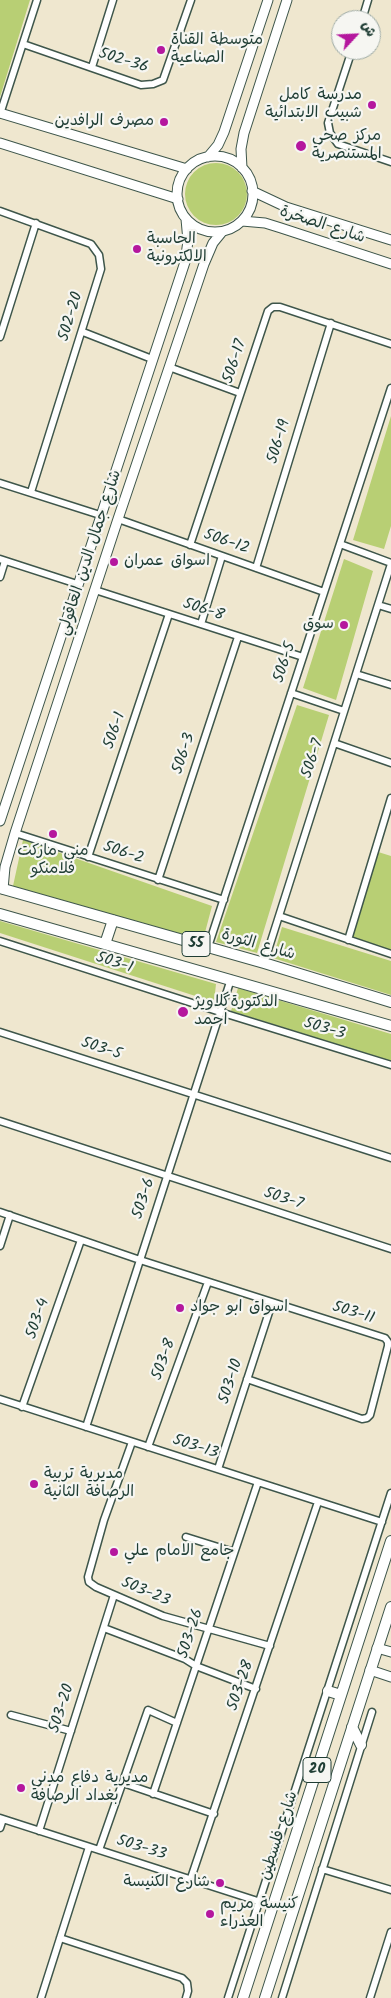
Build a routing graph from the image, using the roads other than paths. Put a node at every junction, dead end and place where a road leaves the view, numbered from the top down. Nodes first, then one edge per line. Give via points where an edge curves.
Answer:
1 (37, 0) edge
2 (113, 0) edge
3 (191, 0) edge
4 (268, 0) edge
5 (287, 0) edge
6 (23, 44) junction
7 (349, 60) edge
8 (92, 67) junction
9 (0, 114) edge
10 (0, 143) edge
11 (208, 157) junction
12 (391, 162) edge
13 (242, 168) junction
14 (187, 169) junction
15 (252, 191) junction
16 (178, 199) junction
17 (0, 211) edge
18 (186, 218) junction
19 (242, 221) junction
20 (36, 223) junction
21 (222, 232) junction
22 (391, 240) edge
23 (391, 264) edge
24 (331, 323) junction
25 (83, 332) junction
26 (0, 337) edge
27 (391, 344) edge
28 (152, 359) junction
29 (169, 367) junction
30 (391, 388) edge
31 (240, 393) junction
32 (0, 483) edge
33 (31, 492) junction
34 (100, 515) junction
35 (118, 519) junction
36 (340, 544) junction
37 (190, 545) junction
38 (222, 556) junction
39 (3, 560) edge
40 (391, 563) edge
41 (256, 568) junction
42 (0, 577) edge
43 (77, 584) junction
44 (95, 590) junction
45 (324, 592) junction
46 (378, 605) junction
47 (391, 609) edge
48 (170, 614) junction
49 (201, 624) junction
50 (238, 636) junction
51 (303, 657) junction
52 (356, 674) junction
53 (391, 685) edge
54 (291, 693) junction
55 (344, 711) junction
56 (334, 744) junction
57 (391, 763) edge
58 (391, 798) edge
59 (0, 821) edge
60 (15, 833) junction
61 (88, 857) junction
62 (3, 860) edge
63 (158, 880) junction
64 (2, 888) edge
65 (224, 900) junction
66 (0, 914) edge
67 (278, 916) junction
68 (113, 920) junction
69 (348, 940) junction
70 (0, 941) edge
71 (105, 944) junction
72 (208, 947) junction
73 (391, 954) edge
74 (264, 963) junction
75 (231, 979) junction
76 (391, 1002) edge
77 (220, 1012) junction
78 (391, 1026) edge
79 (0, 1032) edge
80 (391, 1065) edge
81 (193, 1095) junction
82 (0, 1121) edge
83 (391, 1158) edge
84 (167, 1176) junction
85 (0, 1212) edge
86 (10, 1215) junction
87 (81, 1240) junction
88 (0, 1246) edge
89 (391, 1250) edge
90 (140, 1260) junction
91 (208, 1282) junction
92 (272, 1303) junction
93 (247, 1380) junction
94 (0, 1399) edge
95 (22, 1407) junction
96 (86, 1427) junction
97 (132, 1442) junction
98 (148, 1447) junction
99 (218, 1469) junction
100 (258, 1482) junction
101 (391, 1493) edge
102 (318, 1502) junction
103 (382, 1522) junction
104 (186, 1538) dead end
105 (391, 1541) edge
106 (234, 1552) junction
107 (114, 1595) junction
108 (391, 1607) edge
109 (104, 1628) junction
110 (208, 1628) junction
111 (270, 1646) junction
112 (377, 1648) junction
113 (391, 1652) edge
114 (196, 1666) junction
115 (370, 1670) junction
116 (391, 1676) edge
117 (256, 1689) junction
118 (328, 1691) junction
119 (341, 1695) junction
120 (372, 1712) dead end
121 (11, 1715) dead end
122 (177, 1723) junction
123 (352, 1727) junction
124 (70, 1731) junction
125 (361, 1745) junction
126 (123, 1784) junction
127 (153, 1794) junction
128 (214, 1814) junction
129 (2, 1819) edge
130 (0, 1828) edge
131 (39, 1831) junction
132 (89, 1847) junction
133 (99, 1850) junction
134 (322, 1869) junction
135 (191, 1878) junction
136 (391, 1890) edge
137 (259, 1901) junction
138 (273, 1906) junction
139 (391, 1932) edge
140 (60, 1938) junction
141 (242, 1996) edge
142 (41, 1998) edge
143 (186, 1998) edge
144 (228, 1998) edge
145 (265, 1998) edge
146 (282, 1998) edge
147 (370, 1998) edge

1 - 6 street
2 - 8 street
3 - 8 street, 502-36 via 163,80 141,85
4 - 11 street via 224,132
5 - 13 street via 244,133
6 - 8 street, 502-36
6 - 9 street
7 - 12 street via 328,123 330,133 338,144
9 - 14 street
10 - 16 street
11 - 13 street via 226,158
11 - 14 street
13 - 15 street
14 - 16 street via 181,178
15 - 19 street via 252,202
15 - 22 street, شارع الصخرة via 286,207
16 - 18 street
17 - 20 street, 502-20
18 - 21 street via 202,230
18 - 28 street, شارع جمال الدين العاقولي via 188,241 185,262
19 - 21 street
19 - 23 street, شارع الصخرة via 265,223
20 - 25 street, 502-20 via 91,244 99,255 102,269
20 - 26 street
21 - 29 street, شارع جمال الدين العاقولي via 204,264
24 - 27 street, 506-17
24 - 31 street, 506-17 via 280,307 268,311
24 - 41 street, 506-19
25 - 28 street
25 - 33 street, 502-20
28 - 34 street, شارع جمال الدين العاقولي
29 - 31 street
29 - 35 street, شارع جمال الدين العاقولي
30 - 36 street, 506-5
31 - 37 street, 506-17
32 - 33 street
33 - 34 street
34 - 43 street, شارع جمال الدين العاقولي
35 - 37 street, 506-12
35 - 44 street, شارع جمال الدين العاقولي
36 - 40 street
36 - 45 street, 506-5
37 - 38 street, 506-12
38 - 41 street, 506-12
38 - 49 street
39 - 42 street
39 - 43 street
40 - 46 street, 506-7
41 - 45 street, 506-12
43 - 59 street, شارع جمال الدين العاقولي
44 - 48 street, 506-8
44 - 60 street, شارع جمال الدين العاقولي
45 - 51 street, 506-5
46 - 47 street
46 - 52 street, 506-7
48 - 49 street, 506-8
48 - 61 street, 506-1
49 - 50 street, 506-8
50 - 51 street, 506-8
50 - 63 street, 506-3
51 - 54 street, 506-5
52 - 53 street
52 - 55 street, 506-7
54 - 55 street
54 - 65 street, 506-5
55 - 56 street, 506-7
56 - 57 street
56 - 67 street, 506-7
58 - 69 street
60 - 61 street, 506-2
60 - 62 street, شارع جمال الدين العاقولي
61 - 63 street, 506-2
62 - 64 street, شارع جمال الدين العاقولي
63 - 65 street, 506-2
64 - 68 main road, شارع الثورة / 55
65 - 72 street, 506-5
66 - 71 main road, 55
67 - 69 street
67 - 74 street, 506-7
68 - 71 main road
68 - 72 main road, شارع الثورة / 55
69 - 73 street
70 - 77 street, 503-1
71 - 75 main road, 55
72 - 74 main road, شارع الثورة / 55
74 - 76 main road, شارع الثورة / 55
75 - 77 street, 503-6
75 - 78 main road, 55
77 - 80 street, 503-3
77 - 81 street, 503-6
79 - 81 street, 503-5
81 - 83 street
81 - 84 street, 503-6
82 - 84 street
84 - 89 street, 503-7
84 - 90 street, 503-6
85 - 86 street, 503-11
86 - 87 street, 503-11
86 - 88 street
87 - 90 street, 503-11
87 - 95 street, 503-4
90 - 91 street, 503-11
90 - 96 street, 503-6
91 - 92 street, 503-11
91 - 98 street, 503-8
92 - 93 street, 503-10
92 - 93 street, 503-11 via 385,1338 388,1346 370,1415 362,1419
93 - 99 street, 503-10
94 - 95 street, 503-13
95 - 96 street, 503-13
96 - 97 street, 503-13
97 - 98 street, 503-13
97 - 107 street, 503-23 via 88,1577 96,1587
98 - 99 street, 503-13
99 - 100 street, 503-13
100 - 102 street, 503-13
100 - 106 street, 503-26
101 - 103 street
102 - 103 street, 503-13
102 - 111 street, 503-28
103 - 118 street
104 - 106 street
105 - 119 main road, شارع فلسطين / 20
106 - 110 street, 503-26
107 - 109 street, 503-20
107 - 110 street, 503-23 via 163,1616
108 - 112 main road, 20
109 - 114 street via 186,1659
109 - 124 street, 503-20
110 - 111 street, 503-23
110 - 114 street, 503-26
111 - 117 street, 503-28
112 - 113 street
112 - 115 main road, 20
114 - 117 street
114 - 122 street, 503-26
115 - 116 street
115 - 123 main road, 20
117 - 128 street, 503-28
118 - 119 main road
118 - 137 street
119 - 138 main road, شارع فلسطين / 20
120 - 125 street
121 - 124 street
122 - 126 street via 148,1710
122 - 127 street, 503-26
123 - 125 main road
123 - 145 main road, 20
124 - 131 street, 503-20
125 - 134 street
126 - 127 street
126 - 133 street
127 - 128 street
128 - 135 street, 503-28
129 - 130 street
129 - 131 street, 503-33
131 - 132 street, 503-33
132 - 133 street, 503-33
132 - 140 street
133 - 135 street, 503-33
134 - 136 street
134 - 146 street
135 - 137 street, 503-33
137 - 138 street, 503-33
137 - 144 street
138 - 141 main road, شارع فلسطين / 20
139 - 147 street
140 - 142 street
140 - 143 street via 182,1978 187,1984

